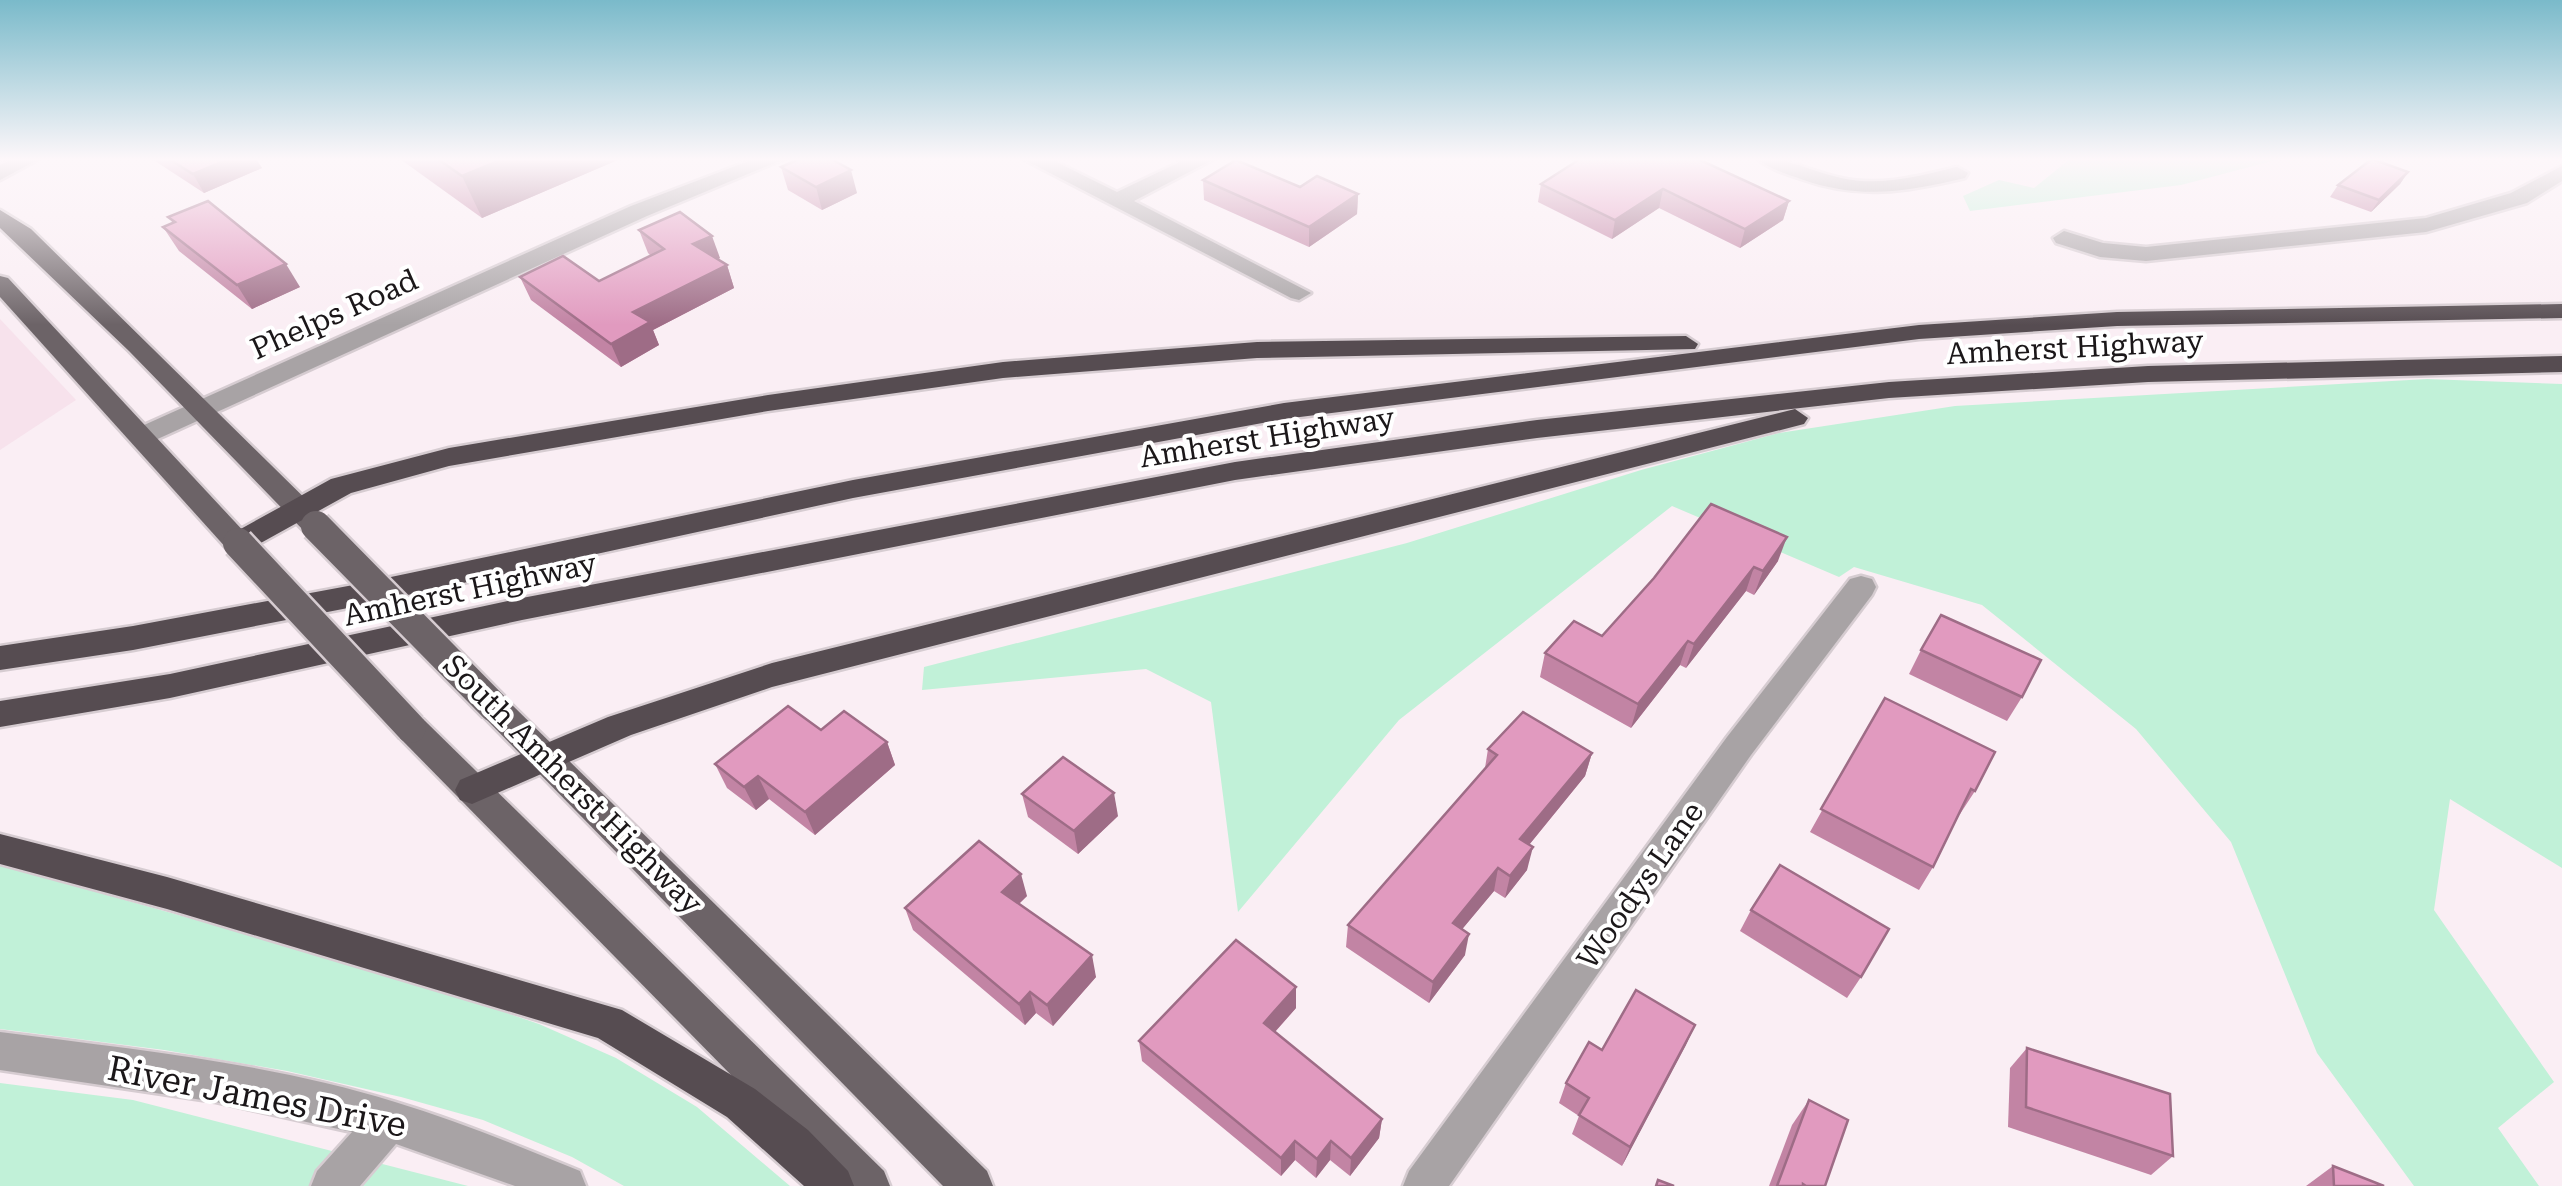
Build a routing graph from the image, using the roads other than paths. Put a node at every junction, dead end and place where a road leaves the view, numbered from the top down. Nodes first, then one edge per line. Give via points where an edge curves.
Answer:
1 (632, 214) edge
2 (1143, 214) edge
3 (2472, 214) edge
4 (0, 217) edge
5 (2064, 238) dead end
6 (0, 283) edge
7 (1299, 293) dead end
8 (2562, 311) edge
9 (1919, 332) junction
10 (2562, 364) edge
11 (2026, 383) junction
12 (201, 410) junction
13 (142, 436) junction
14 (307, 517) junction
15 (238, 542) junction
16 (1861, 587) dead end
17 (0, 658) edge
18 (0, 714) edge
19 (543, 754) junction
20 (472, 790) junction
21 (0, 848) edge
22 (0, 1051) edge
23 (390, 1120) junction
24 (332, 1186) edge
25 (565, 1186) edge
26 (833, 1186) edge
27 (869, 1186) edge
28 (972, 1186) edge
29 (1424, 1186) edge

1 - 12 street, Phelps Road
2 - 7 street
3 - 5 street via 2426,225 2146,254
4 - 12 main road, South Amherst Highway
6 - 13 main road
8 - 9 highway, Amherst Highway via 2117,320
9 - 14 highway via 1686,344 1237,351 1003,370 449,457 341,486
9 - 17 highway, Amherst Highway via 1284,411 853,489 348,597
10 - 11 highway, Amherst Highway
11 - 18 highway, Amherst Highway via 1724,408 1235,471 170,686
11 - 19 highway via 1770,422 772,675
12 - 13 street, Phelps Road
12 - 14 main road, South Amherst Highway
13 - 15 main road
14 - 15 highway
14 - 19 main road, South Amherst Highway, bridge
15 - 20 main road, bridge
16 - 29 street, Woodys Lane
19 - 20 highway
19 - 28 main road, South Amherst Highway
20 - 27 main road
21 - 26 highway via 608,1022 740,1103
22 - 23 street, River James Drive
23 - 24 street
23 - 25 street, River James Drive

